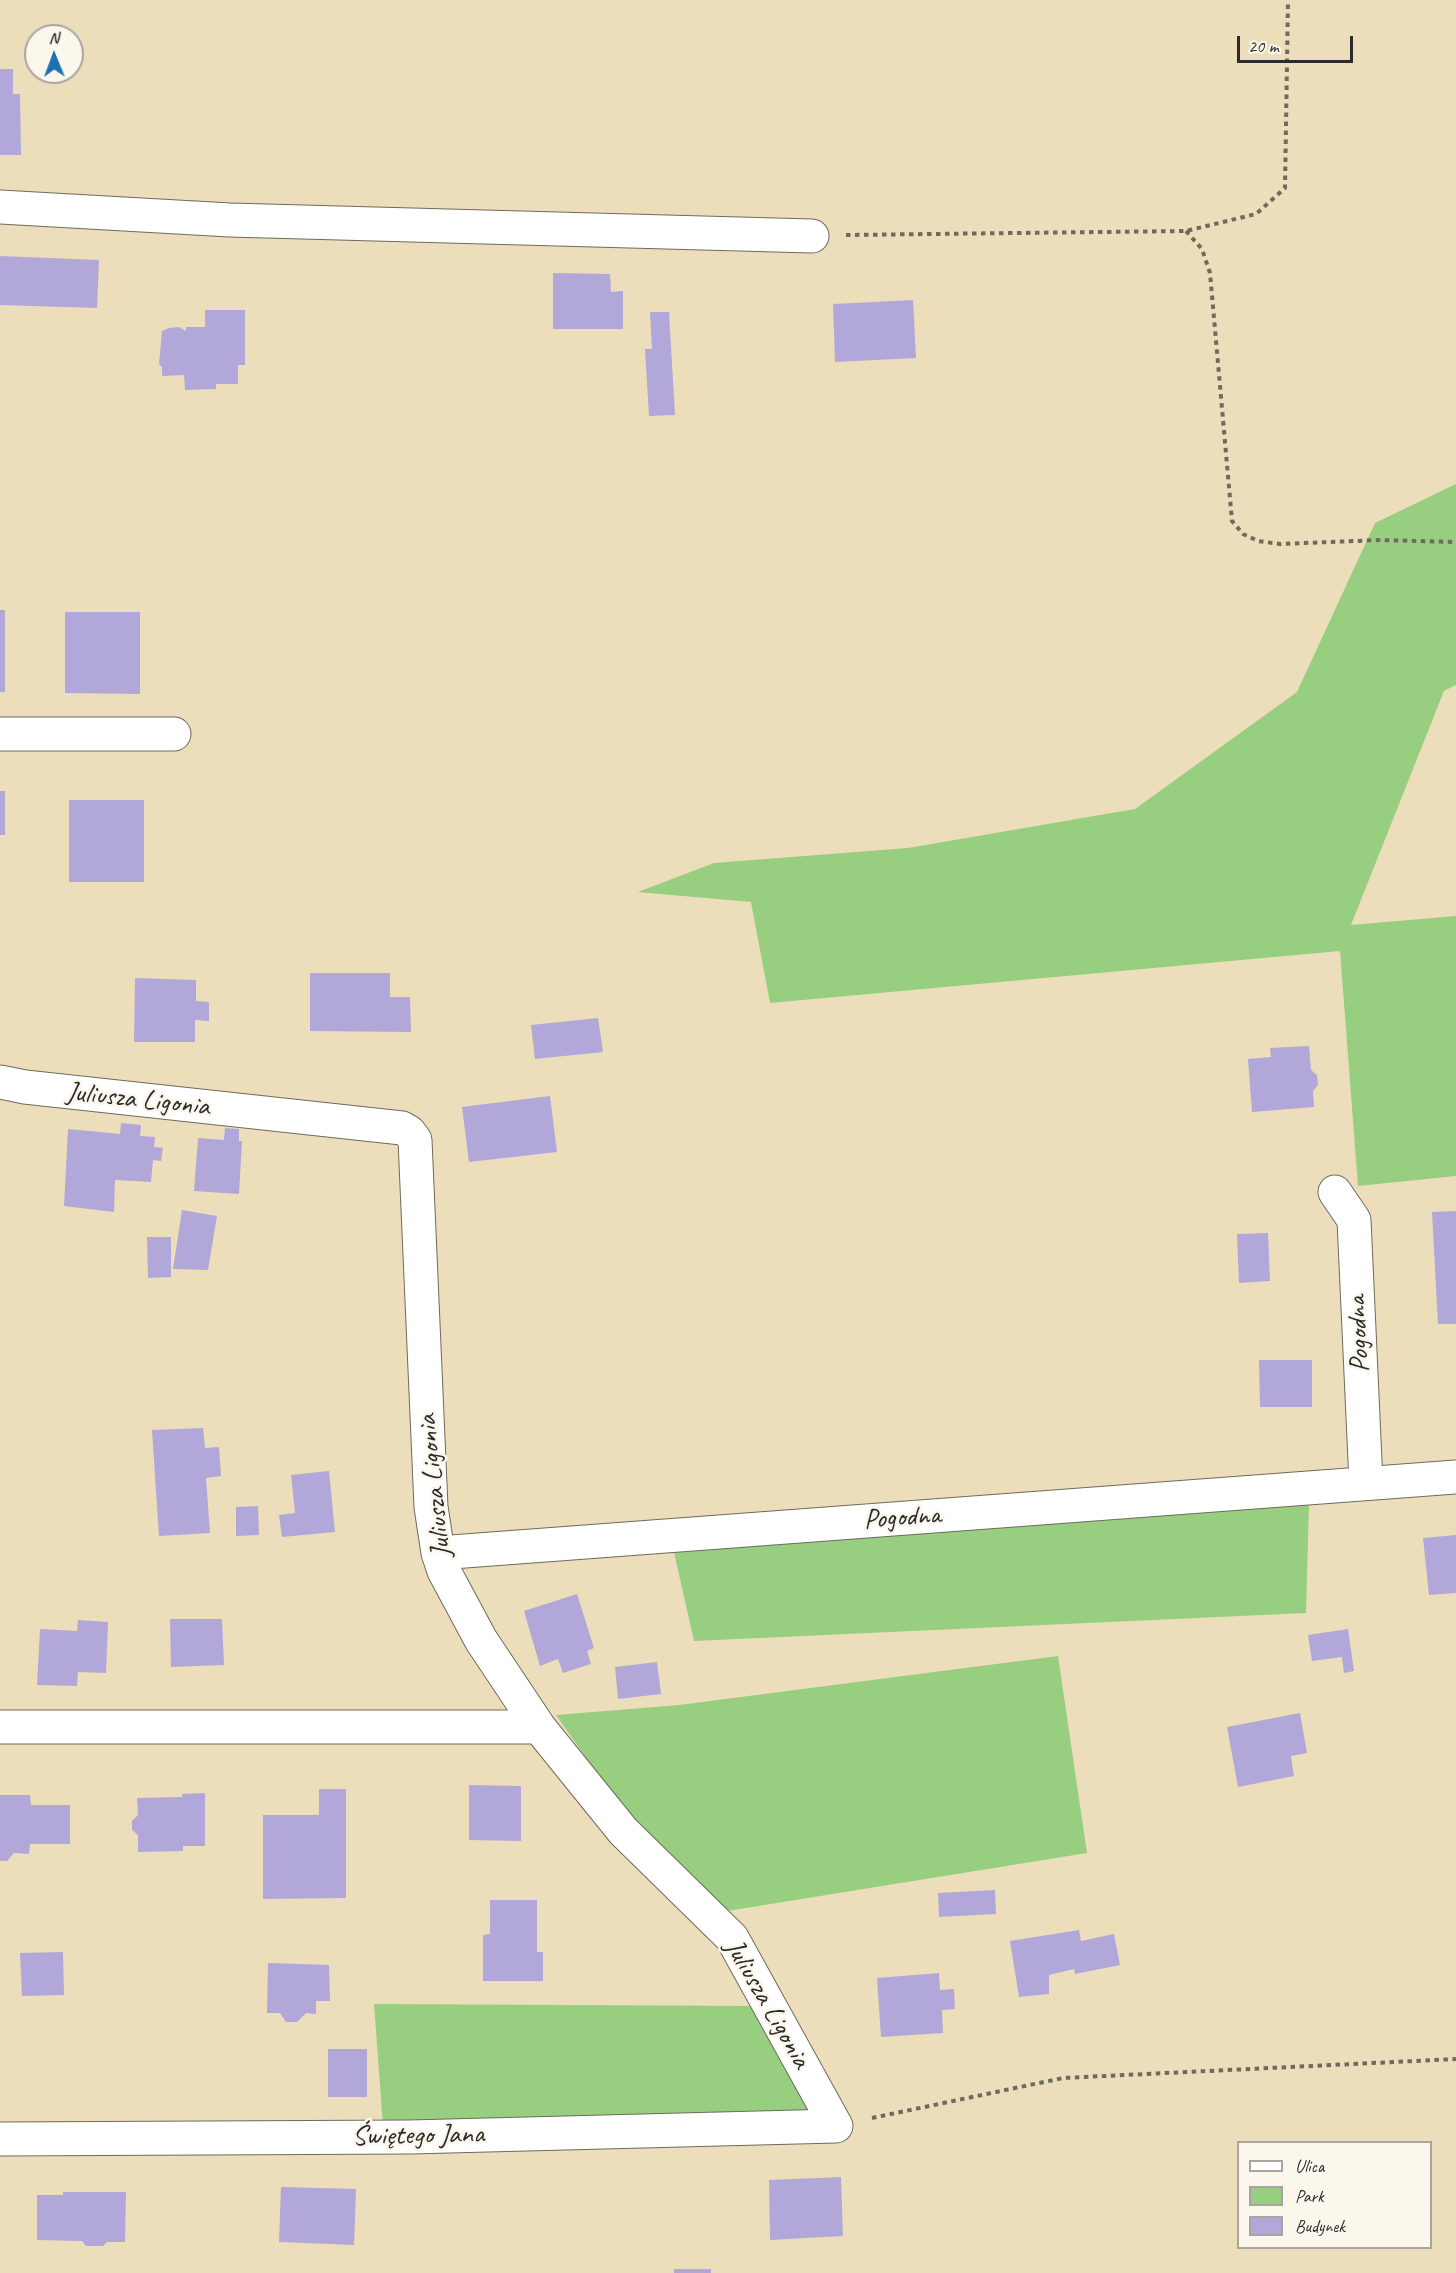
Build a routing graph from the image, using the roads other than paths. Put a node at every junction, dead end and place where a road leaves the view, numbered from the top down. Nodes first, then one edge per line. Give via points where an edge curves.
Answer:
1 (0, 207) edge
2 (812, 236) road end
3 (0, 734) edge
4 (174, 734) dead end
5 (0, 1082) edge
6 (1335, 1191) dead end
7 (1456, 1477) edge
8 (1366, 1483) junction
9 (438, 1553) junction
10 (0, 1727) edge
11 (539, 1727) junction
12 (836, 2126) joint
13 (0, 2139) edge

1 - 2 street via 230,220
3 - 4 street
5 - 9 street, Juliusza Ligonia via 26,1088 402,1128 409,1132 415,1140 431,1507
6 - 8 street, Pogodna via 1354,1220
7 - 8 street, Pogodna
8 - 9 street, Pogodna
9 - 11 street, Juliusza Ligonia via 481,1640
10 - 11 street
11 - 12 street, Juliusza Ligonia via 623,1831 732,1938
12 - 13 street, Świętego Jana via 410,2137

